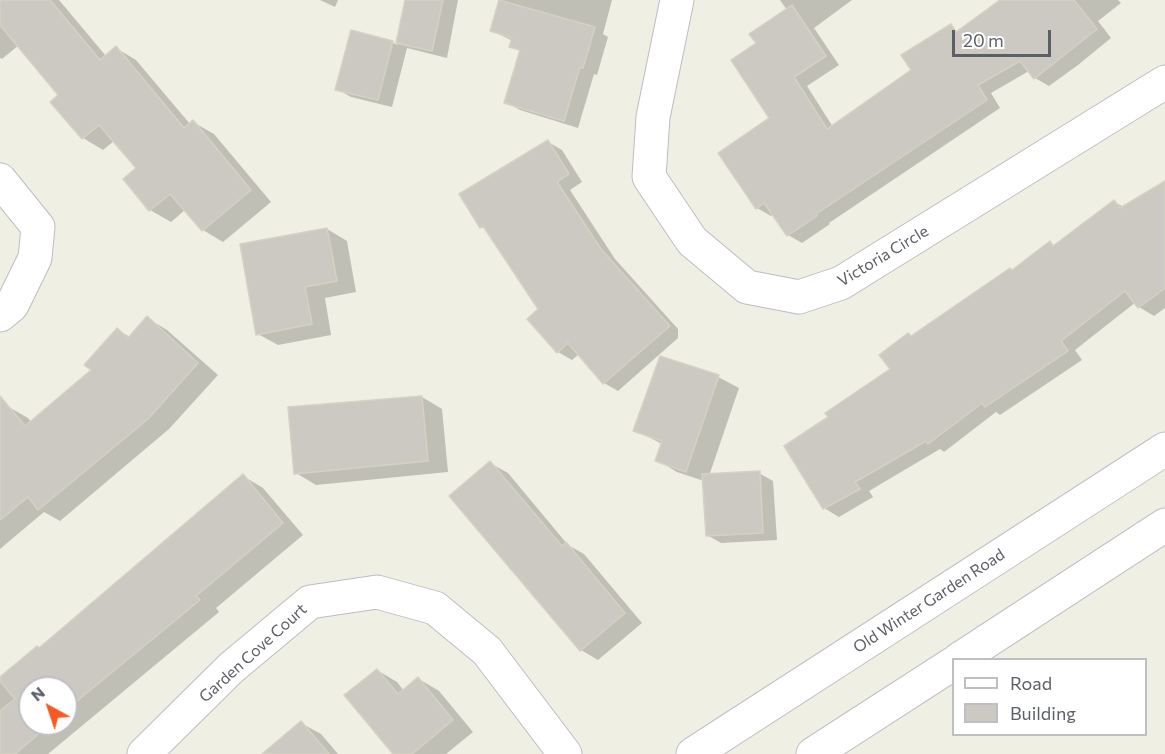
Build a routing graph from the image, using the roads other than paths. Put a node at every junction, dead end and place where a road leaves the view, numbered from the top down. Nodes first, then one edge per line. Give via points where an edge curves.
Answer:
1 (676, 0) edge
2 (1165, 82) edge
3 (0, 180) edge
4 (0, 315) edge
5 (1165, 449) edge
6 (1165, 525) edge
7 (961, 658) edge
8 (952, 664) edge
9 (144, 754) edge
10 (565, 754) edge
11 (693, 754) edge
12 (813, 754) edge

1 - 2 street, Victoria Circle via 653,117 650,177 692,241 747,287 799,297 841,284
3 - 4 street via 38,227 35,258 12,305
5 - 11 street, Old Winter Garden Road
6 - 7 street
8 - 12 street
9 - 10 street, Garden Cove Court via 231,668 310,602 377,592 435,608 487,651

